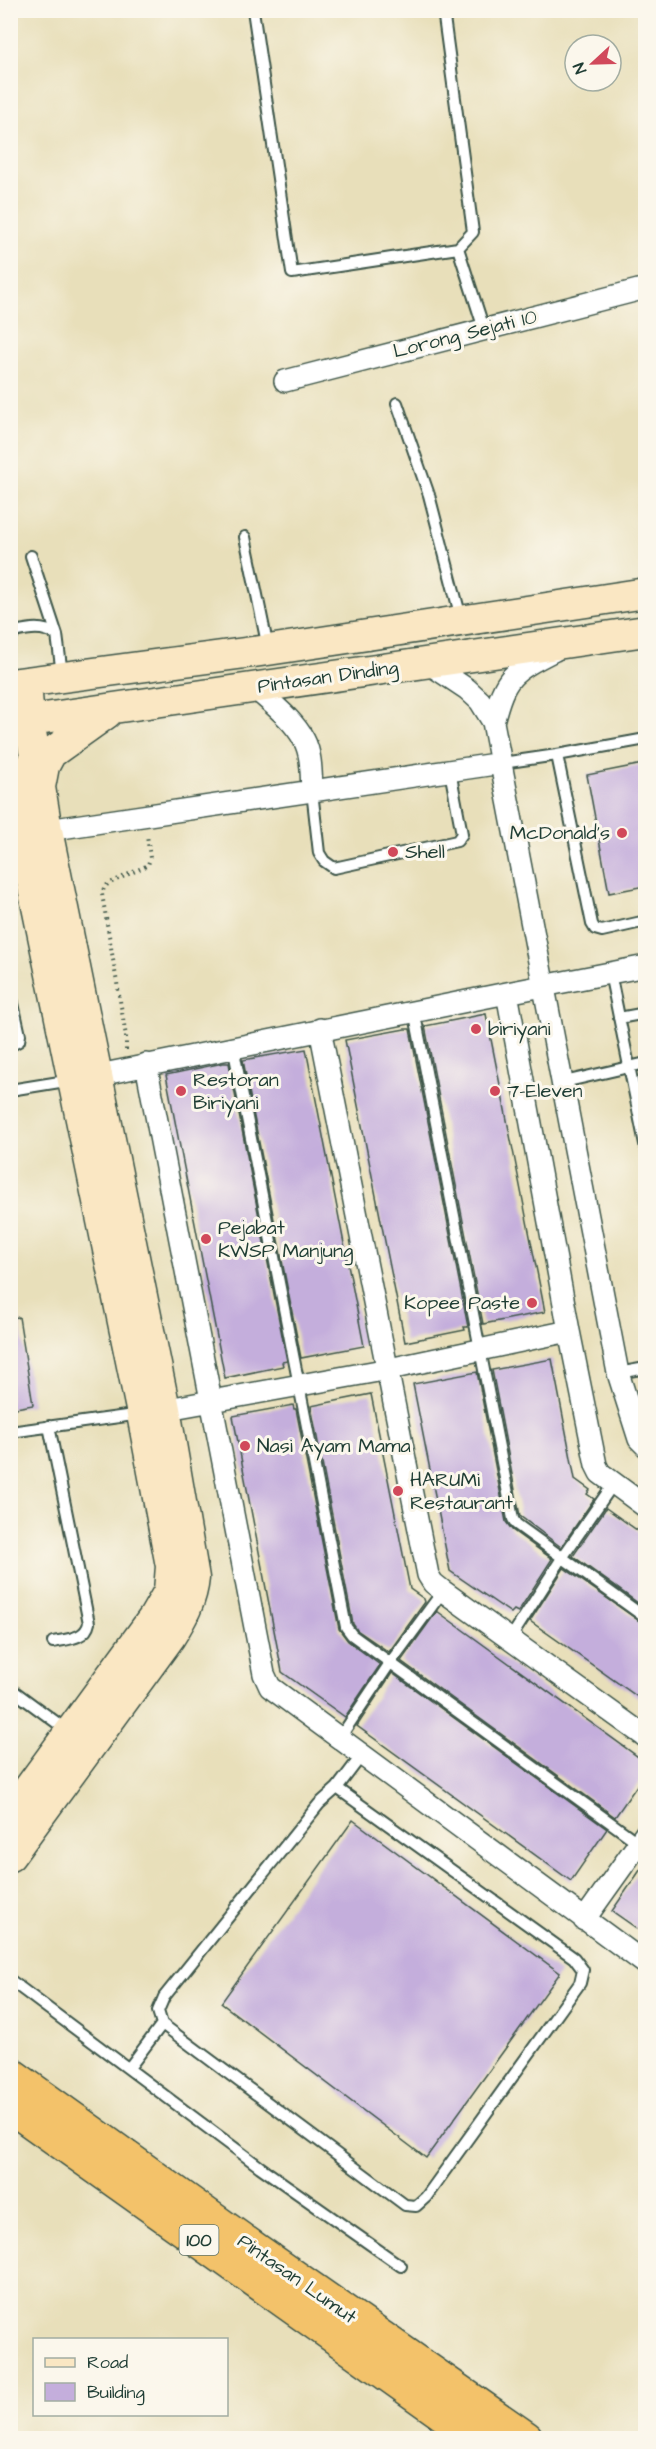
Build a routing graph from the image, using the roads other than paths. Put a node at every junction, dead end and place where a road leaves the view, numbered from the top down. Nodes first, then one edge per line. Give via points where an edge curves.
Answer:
1 (253, 10) edge
2 (443, 10) edge
3 (458, 248) junction
4 (645, 288) edge
5 (484, 329) junction
6 (285, 381) dead end
7 (397, 403) dead end
8 (245, 537) dead end
9 (31, 556) dead end
10 (645, 594) edge
11 (462, 621) junction
12 (645, 631) edge
13 (10, 633) edge
14 (57, 635) junction
15 (569, 642) junction
16 (268, 650) junction
17 (428, 663) junction
18 (63, 677) junction
19 (18, 683) edge
20 (255, 688) junction
21 (114, 708) junction
22 (20, 722) edge
23 (494, 722) junction
24 (645, 739) edge
25 (557, 755) junction
26 (502, 763) junction
27 (450, 771) junction
28 (19, 786) edge
29 (312, 791) junction
30 (34, 832) junction
31 (645, 921) edge
32 (645, 966) edge
33 (610, 973) junction
34 (544, 986) junction
35 (10, 990) edge
36 (507, 993) junction
37 (414, 1010) junction
38 (645, 1013) edge
39 (619, 1018) junction
40 (320, 1029) junction
41 (10, 1046) edge
42 (233, 1046) junction
43 (645, 1063) edge
44 (629, 1066) junction
45 (111, 1072) junction
46 (564, 1082) junction
47 (10, 1090) edge
48 (645, 1149) edge
49 (569, 1331) junction
50 (481, 1350) junction
51 (645, 1368) edge
52 (389, 1369) junction
53 (618, 1373) junction
54 (300, 1385) junction
55 (212, 1401) junction
56 (153, 1412) junction
57 (49, 1426) junction
58 (10, 1432) edge
59 (645, 1446) edge
60 (614, 1483) junction
61 (645, 1507) edge
62 (562, 1558) junction
63 (443, 1591) junction
64 (645, 1618) edge
65 (510, 1640) junction
66 (53, 1642) dead end
67 (390, 1663) junction
68 (12, 1690) edge
69 (645, 1737) edge
70 (79, 1739) junction
71 (339, 1739) junction
72 (362, 1755) junction
73 (337, 1788) junction
74 (10, 1814) edge
75 (643, 1841) edge
76 (10, 1856) edge
77 (584, 1920) junction
78 (645, 1964) edge
79 (10, 1980) edge
80 (162, 2024) junction
81 (129, 2068) junction
82 (10, 2074) edge
83 (10, 2106) edge
84 (401, 2266) dead end
85 (477, 2439) edge
86 (526, 2439) edge

1 - 3 lane via 292,273
2 - 3 lane via 473,232
3 - 5 lane
4 - 5 street, Lorong Sejati 10
5 - 6 street, Lorong Sejati 10
7 - 11 lane via 429,495
8 - 16 lane
9 - 14 lane
10 - 11 main road, Pintasan Dinding
11 - 16 main road, Pintasan Dinding
12 - 15 main road, Pintasan Dinding
13 - 14 lane via 36,628
14 - 18 lane
15 - 17 main road, Pintasan Dinding
15 - 23 street via 520,668 505,683
16 - 18 main road, Pintasan Dinding
17 - 20 main road, Pintasan Dinding
17 - 23 street via 467,689
18 - 19 main road, Pintasan Dinding
19 - 22 main road
20 - 21 main road, Pintasan Dinding
20 - 29 street via 297,729 304,741
21 - 22 main road, Pintasan Dinding
21 - 28 main road via 51,753 44,766
22 - 28 main road
23 - 26 street
24 - 25 lane
25 - 26 lane
25 - 31 lane via 592,924 602,931
26 - 27 street
26 - 34 street
27 - 29 street
27 - 29 lane via 462,834 457,841 334,868 319,853
28 - 30 main road
29 - 30 street
30 - 45 main road
32 - 33 street
33 - 34 street
33 - 39 lane
34 - 36 street
34 - 46 street
35 - 41 lane via 20,1035 19,1041
36 - 37 street
36 - 49 street
37 - 40 street
37 - 50 lane
38 - 39 lane
39 - 44 lane
40 - 42 street
40 - 52 street
42 - 45 street
42 - 54 lane
43 - 44 lane
44 - 46 lane
44 - 48 lane
45 - 47 lane
45 - 55 street
45 - 56 main road
46 - 53 street
49 - 50 street
49 - 60 street via 596,1465
50 - 52 street
50 - 62 lane via 513,1519
51 - 53 lane
52 - 54 street
52 - 63 street via 428,1575
53 - 59 street via 639,1439
54 - 55 street
54 - 67 lane via 346,1627
55 - 56 street
55 - 71 street via 264,1674 270,1687
56 - 57 lane
56 - 70 main road via 171,1566 169,1591
57 - 58 lane
57 - 66 lane via 89,1623 82,1636
60 - 61 street
60 - 62 lane
62 - 64 lane
62 - 65 lane
63 - 65 street
63 - 67 lane
65 - 69 street
67 - 71 lane
67 - 75 lane
68 - 70 lane
70 - 74 main road
70 - 76 main road
71 - 72 street
72 - 73 lane
72 - 77 street
73 - 80 lane via 319,1804 164,1997 158,2011
73 - 80 lane via 574,1958 583,1970 580,1983 426,2197 416,2206 405,2205
75 - 77 street
77 - 78 street
79 - 81 lane
80 - 81 lane
81 - 84 lane
82 - 86 highway, Pintasan Lumut / 100
83 - 85 highway, Pintasan Lumut / 100

